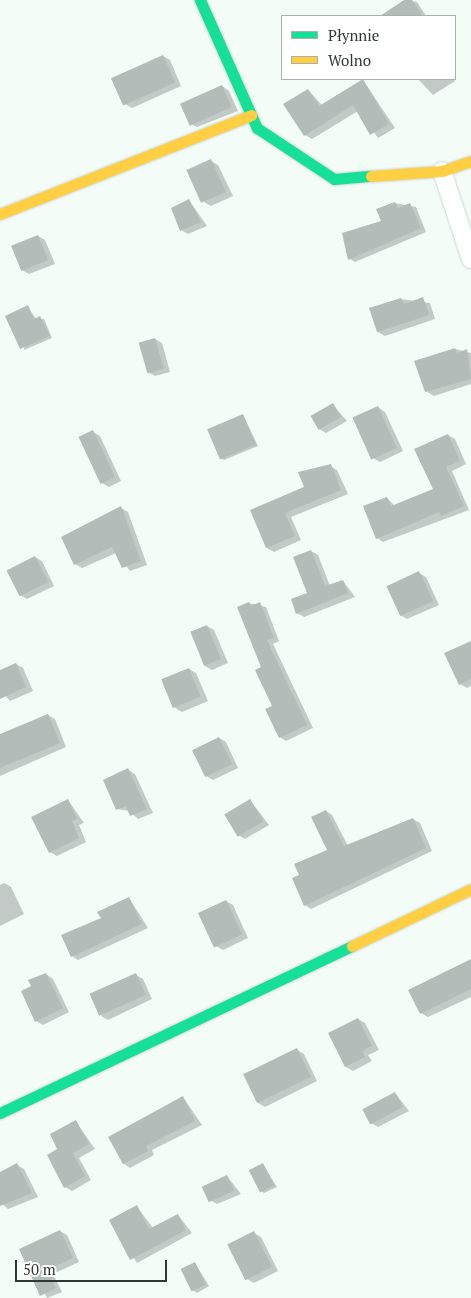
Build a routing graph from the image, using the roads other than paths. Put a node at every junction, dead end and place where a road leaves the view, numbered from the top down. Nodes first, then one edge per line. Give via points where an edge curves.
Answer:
1 (200, 0) edge
2 (251, 115) junction
3 (471, 161) edge
4 (442, 171) junction
5 (0, 214) edge
6 (471, 259) edge
7 (471, 889) edge
8 (0, 1113) edge

1 - 2 street
2 - 4 street via 257,128 334,180
2 - 5 street
3 - 4 street
4 - 6 street
7 - 8 street

